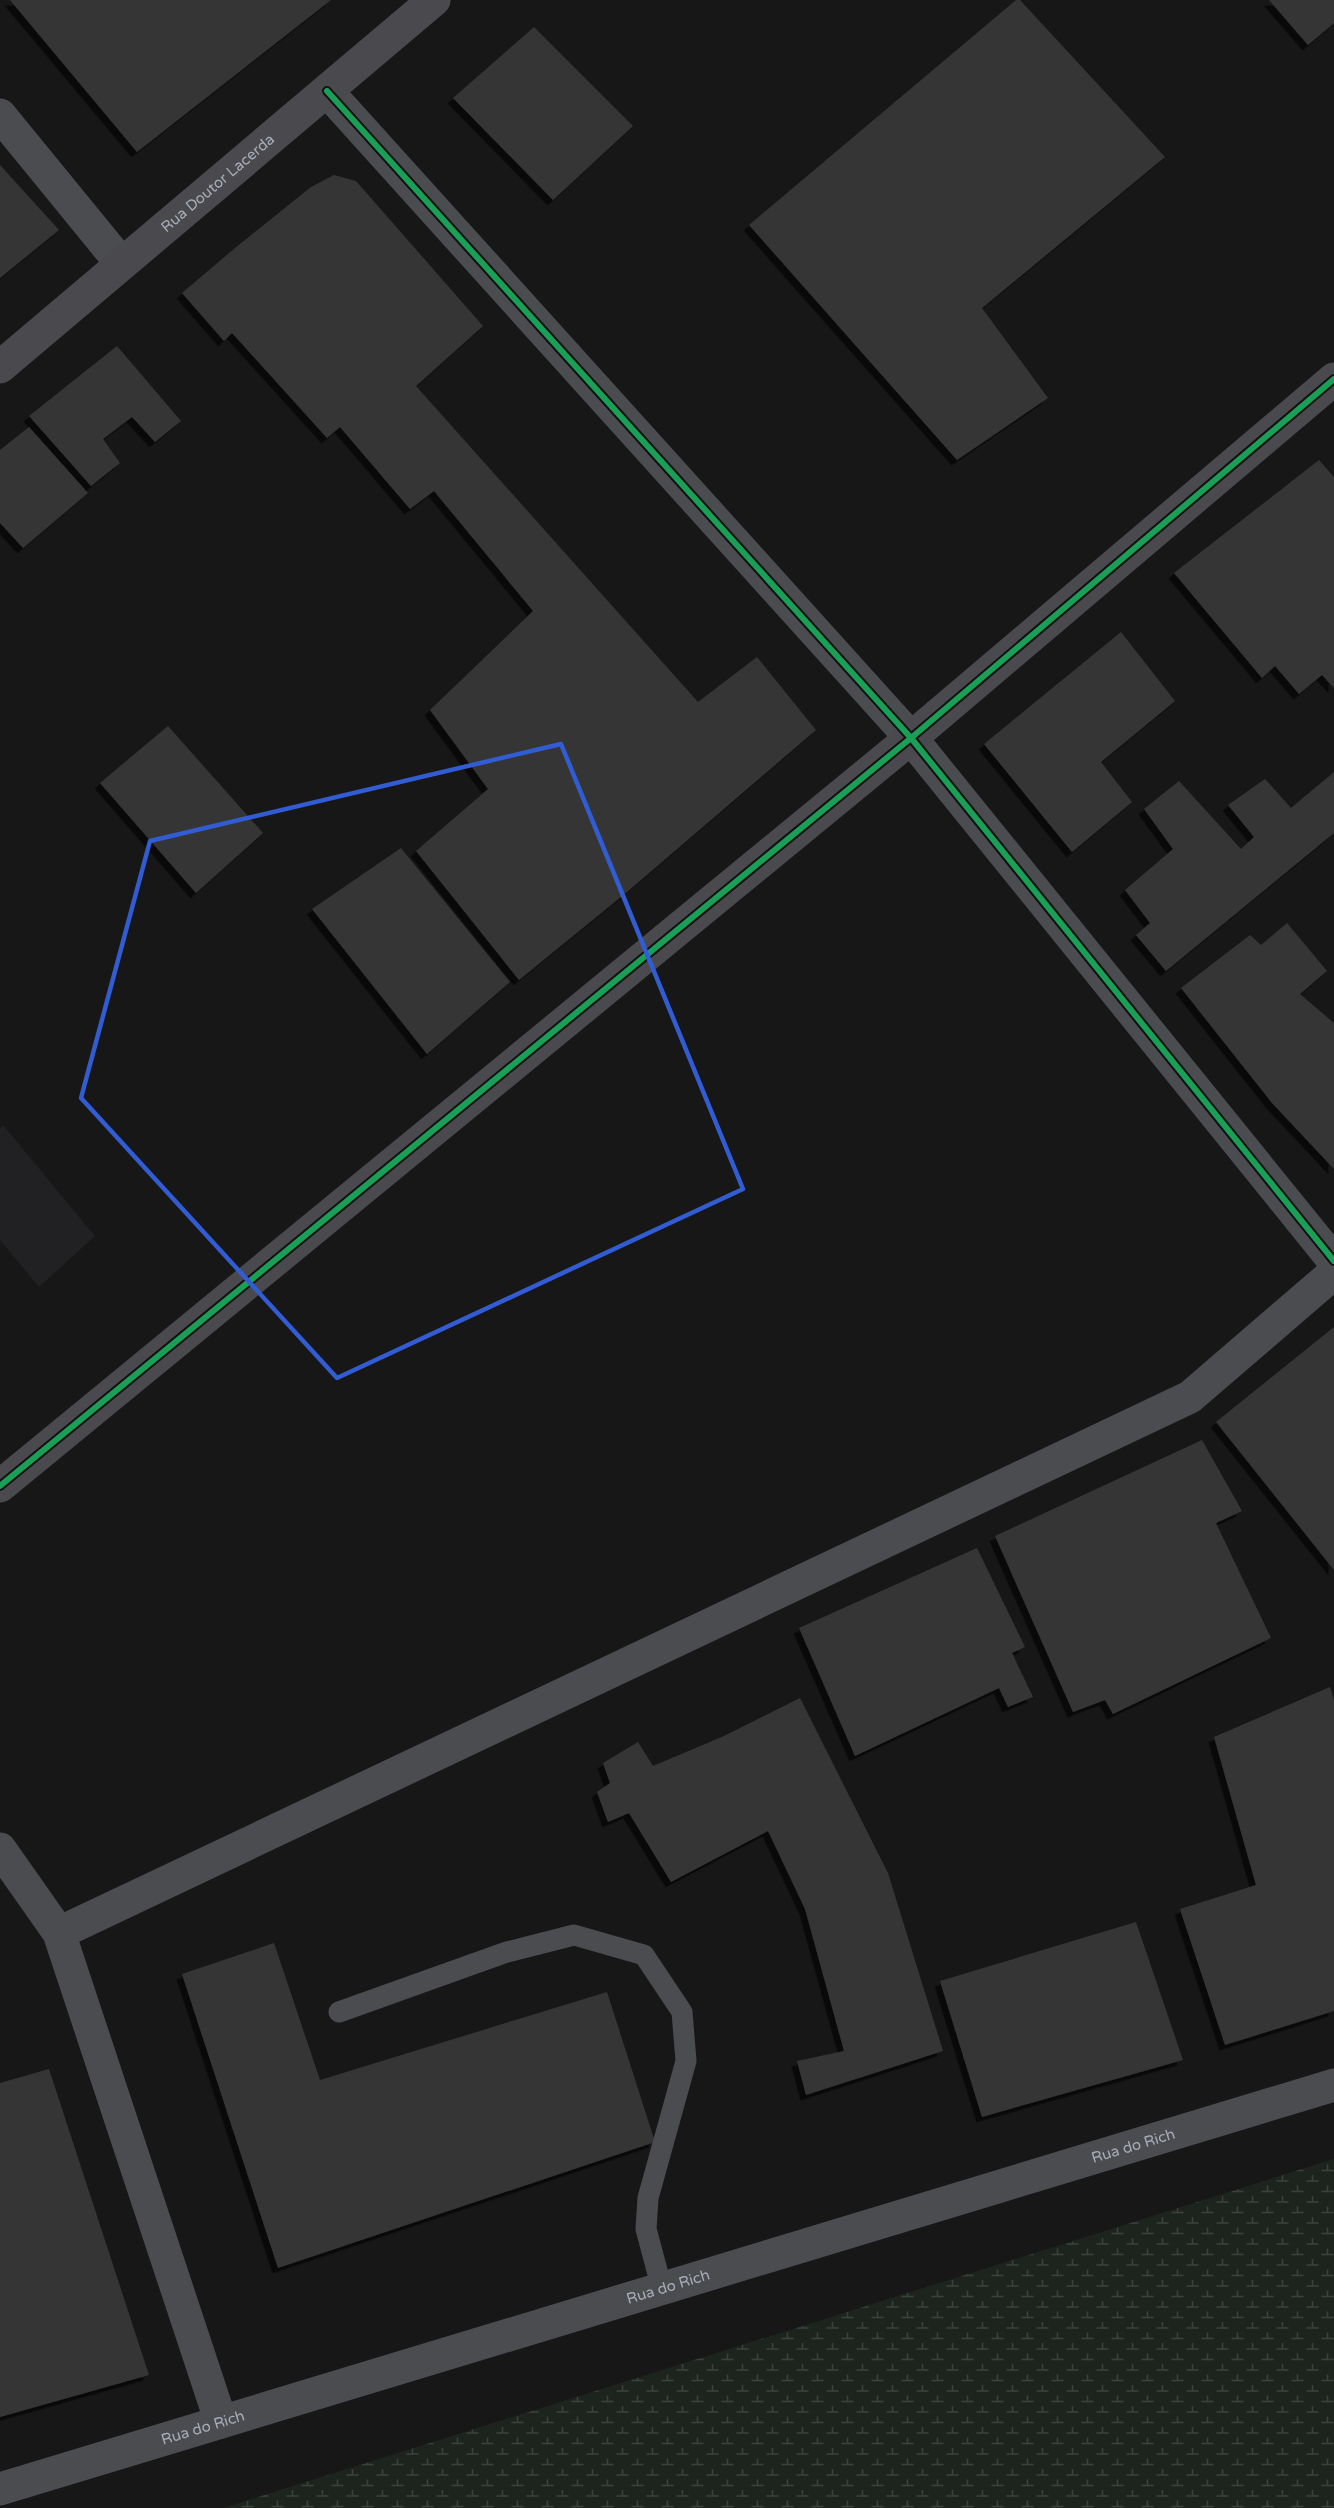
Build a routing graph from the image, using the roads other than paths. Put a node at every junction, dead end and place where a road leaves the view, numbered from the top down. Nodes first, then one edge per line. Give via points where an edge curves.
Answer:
1 (434, 0) edge
2 (327, 91) junction
3 (0, 115) edge
4 (122, 262) junction
5 (0, 367) edge
6 (1334, 379) edge
7 (911, 738) junction
8 (1334, 1261) edge
9 (1334, 1273) edge
10 (0, 1486) edge
11 (0, 1849) edge
12 (59, 1933) junction
13 (339, 2012) dead end
14 (1334, 2085) edge
15 (662, 2289) junction
16 (221, 2422) junction
17 (0, 2489) edge

1 - 2 street, Rua Doutor Lacerda
2 - 4 street, Rua Doutor Lacerda
2 - 7 street
3 - 4 street
4 - 5 street, Rua Doutor Lacerda
6 - 7 street
7 - 8 street
7 - 10 street
9 - 12 street via 1190,1397
11 - 12 street
12 - 16 street
13 - 15 lane via 507,1952 574,1935 644,1955 682,2012 686,2061 648,2198 646,2229
14 - 15 street, Rua do Rich
15 - 16 street, Rua do Rich
16 - 17 street, Rua do Rich

